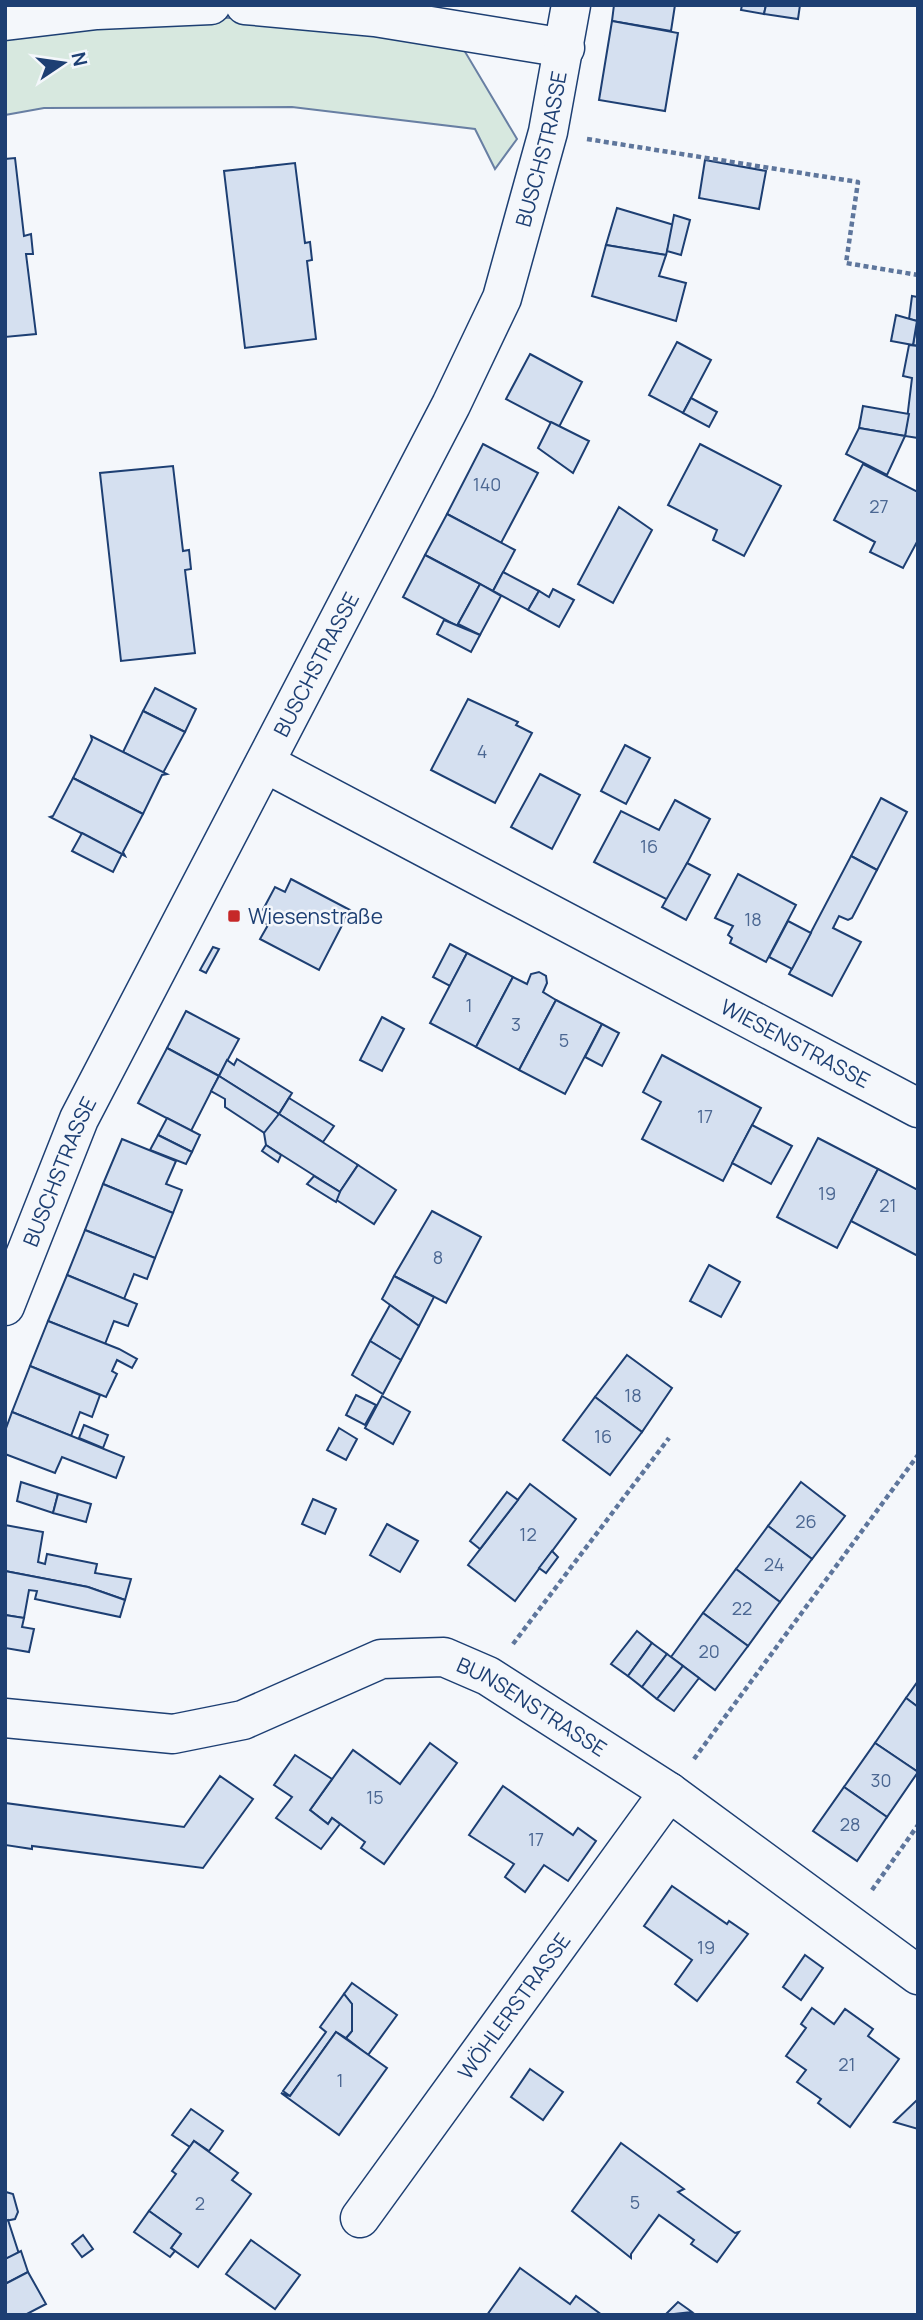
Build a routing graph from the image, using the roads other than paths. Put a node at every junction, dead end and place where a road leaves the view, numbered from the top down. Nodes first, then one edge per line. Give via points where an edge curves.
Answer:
1 (211, 5) edge
2 (245, 5) edge
3 (571, 5) edge
4 (5, 21) edge
5 (565, 48) junction
6 (265, 763) junction
7 (918, 1108) edge
8 (5, 1306) edge
9 (5, 1718) edge
10 (669, 1793) junction
11 (918, 1975) edge
12 (360, 2218) dead end

1 - 4 street via 97,10
2 - 5 street via 375,17
3 - 5 street, BUSCHSTRASSE
5 - 6 street, BUSCHSTRASSE via 548,132 502,299
6 - 7 street, WIESENSTRASSE
6 - 8 street, BUSCHSTRASSE via 79,1119
9 - 10 street, BUNSENSTRASSE via 173,1734 243,1720 381,1658 444,1657 488,1676
10 - 11 street, BUNSENSTRASSE
10 - 12 street, WÖHLERSTRASSE

